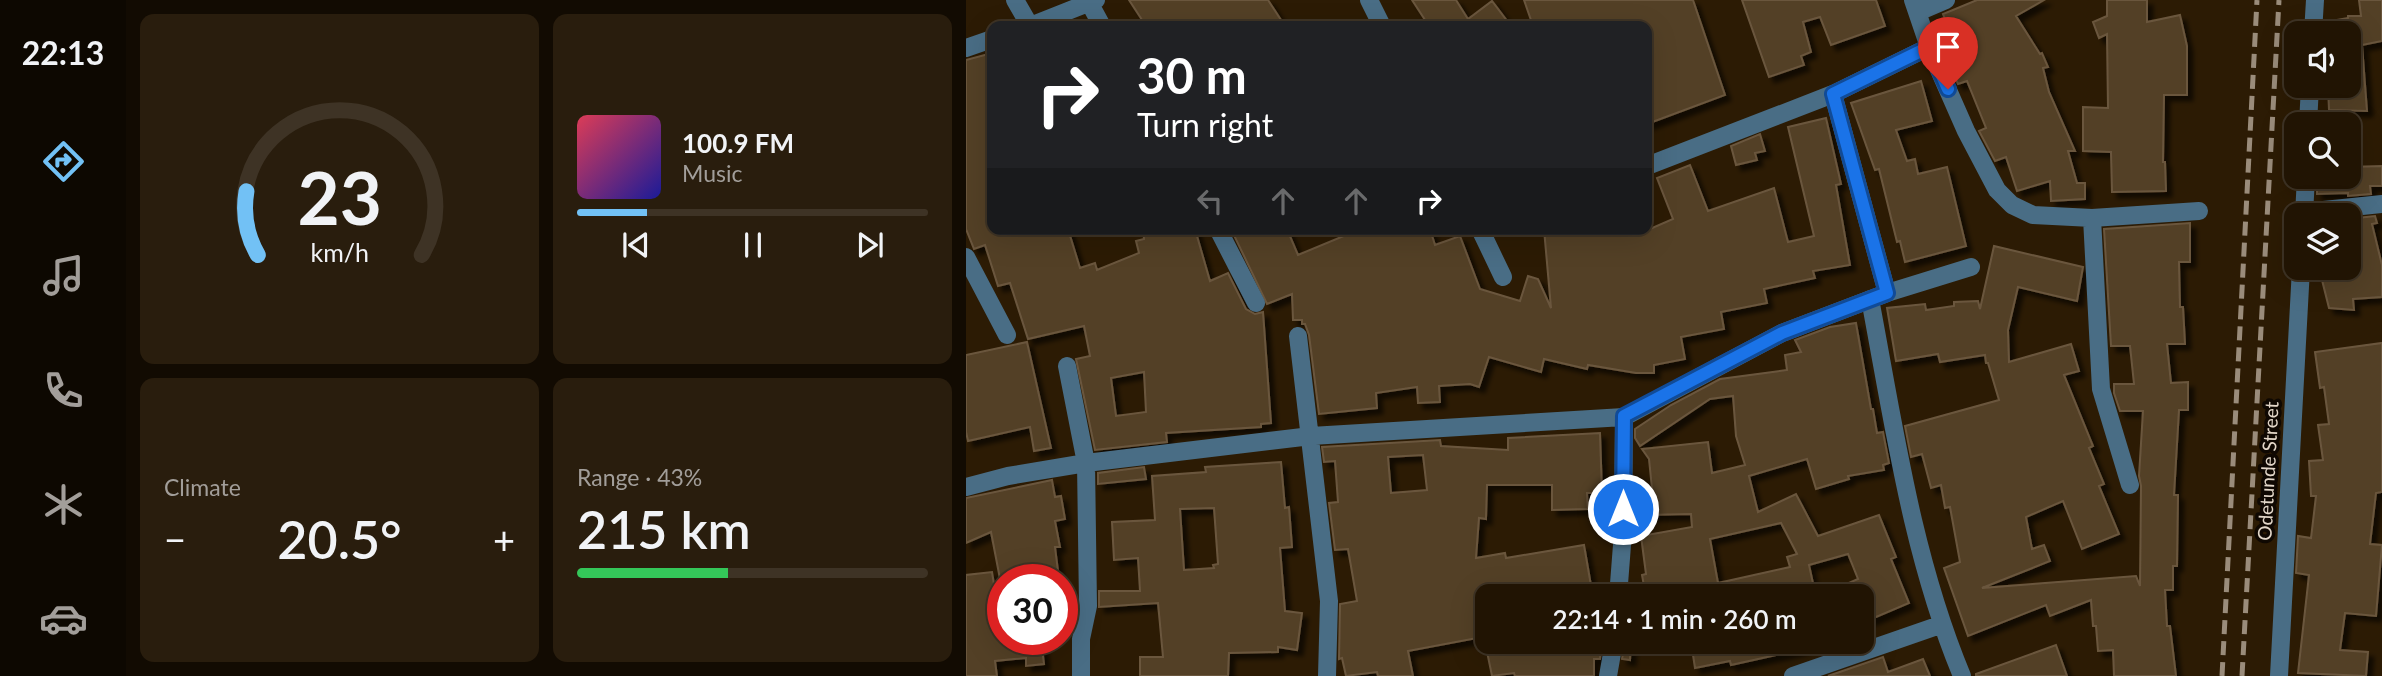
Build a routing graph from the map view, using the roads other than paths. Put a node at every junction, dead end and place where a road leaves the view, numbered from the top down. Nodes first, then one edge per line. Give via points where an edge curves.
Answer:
1 (1015, 0) edge
2 (1369, 0) edge
3 (1946, 0) edge
4 (2315, 0) edge
5 (1093, 2) edge
6 (1915, 6) edge
7 (1027, 21) edge
8 (1043, 21) edge
9 (1100, 21) edge
10 (1380, 21) edge
11 (2314, 21) edge
12 (987, 41) edge
13 (1929, 47) junction
14 (966, 48) edge
15 (1833, 94) junction
16 (1652, 164) edge
17 (2382, 204) edge
18 (2361, 207) edge
19 (2199, 211) dead end
20 (2092, 218) junction
21 (1221, 235) edge
22 (1483, 235) edge
23 (966, 257) edge
24 (1971, 267) dead end
25 (1503, 277) dead end
26 (2300, 280) edge
27 (1878, 296) junction
28 (1256, 303) dead end
29 (1007, 335) dead end
30 (1298, 336) dead end
31 (1067, 366) dead end
32 (1624, 416) junction
33 (1311, 436) junction
34 (1086, 463) junction
35 (2130, 485) dead end
36 (966, 487) edge
37 (1619, 584) edge
38 (1940, 625) junction
39 (1612, 654) edge
40 (1081, 676) edge
41 (1327, 676) edge
42 (1608, 676) edge
43 (1793, 676) edge
44 (1962, 676) edge
45 (2278, 676) edge

1 - 7 street
2 - 10 street
3 - 6 street
4 - 11 street
5 - 8 street
5 - 9 street
6 - 13 street
12 - 14 street
13 - 15 street
13 - 20 street via 1997,190 2012,205 2034,215
15 - 16 street
15 - 27 street
17 - 18 street
19 - 20 street
20 - 35 street via 2101,389
21 - 28 street
22 - 25 street
23 - 29 street
24 - 27 street
26 - 45 street, Odetunde Street
27 - 32 street via 1782,333
27 - 38 street via 1908,502
30 - 33 street
31 - 34 street
32 - 33 street
32 - 37 street
33 - 34 street
33 - 41 street via 1329,601
34 - 36 street
34 - 40 street via 1088,606 1081,639
38 - 43 street
38 - 44 street
39 - 42 street

